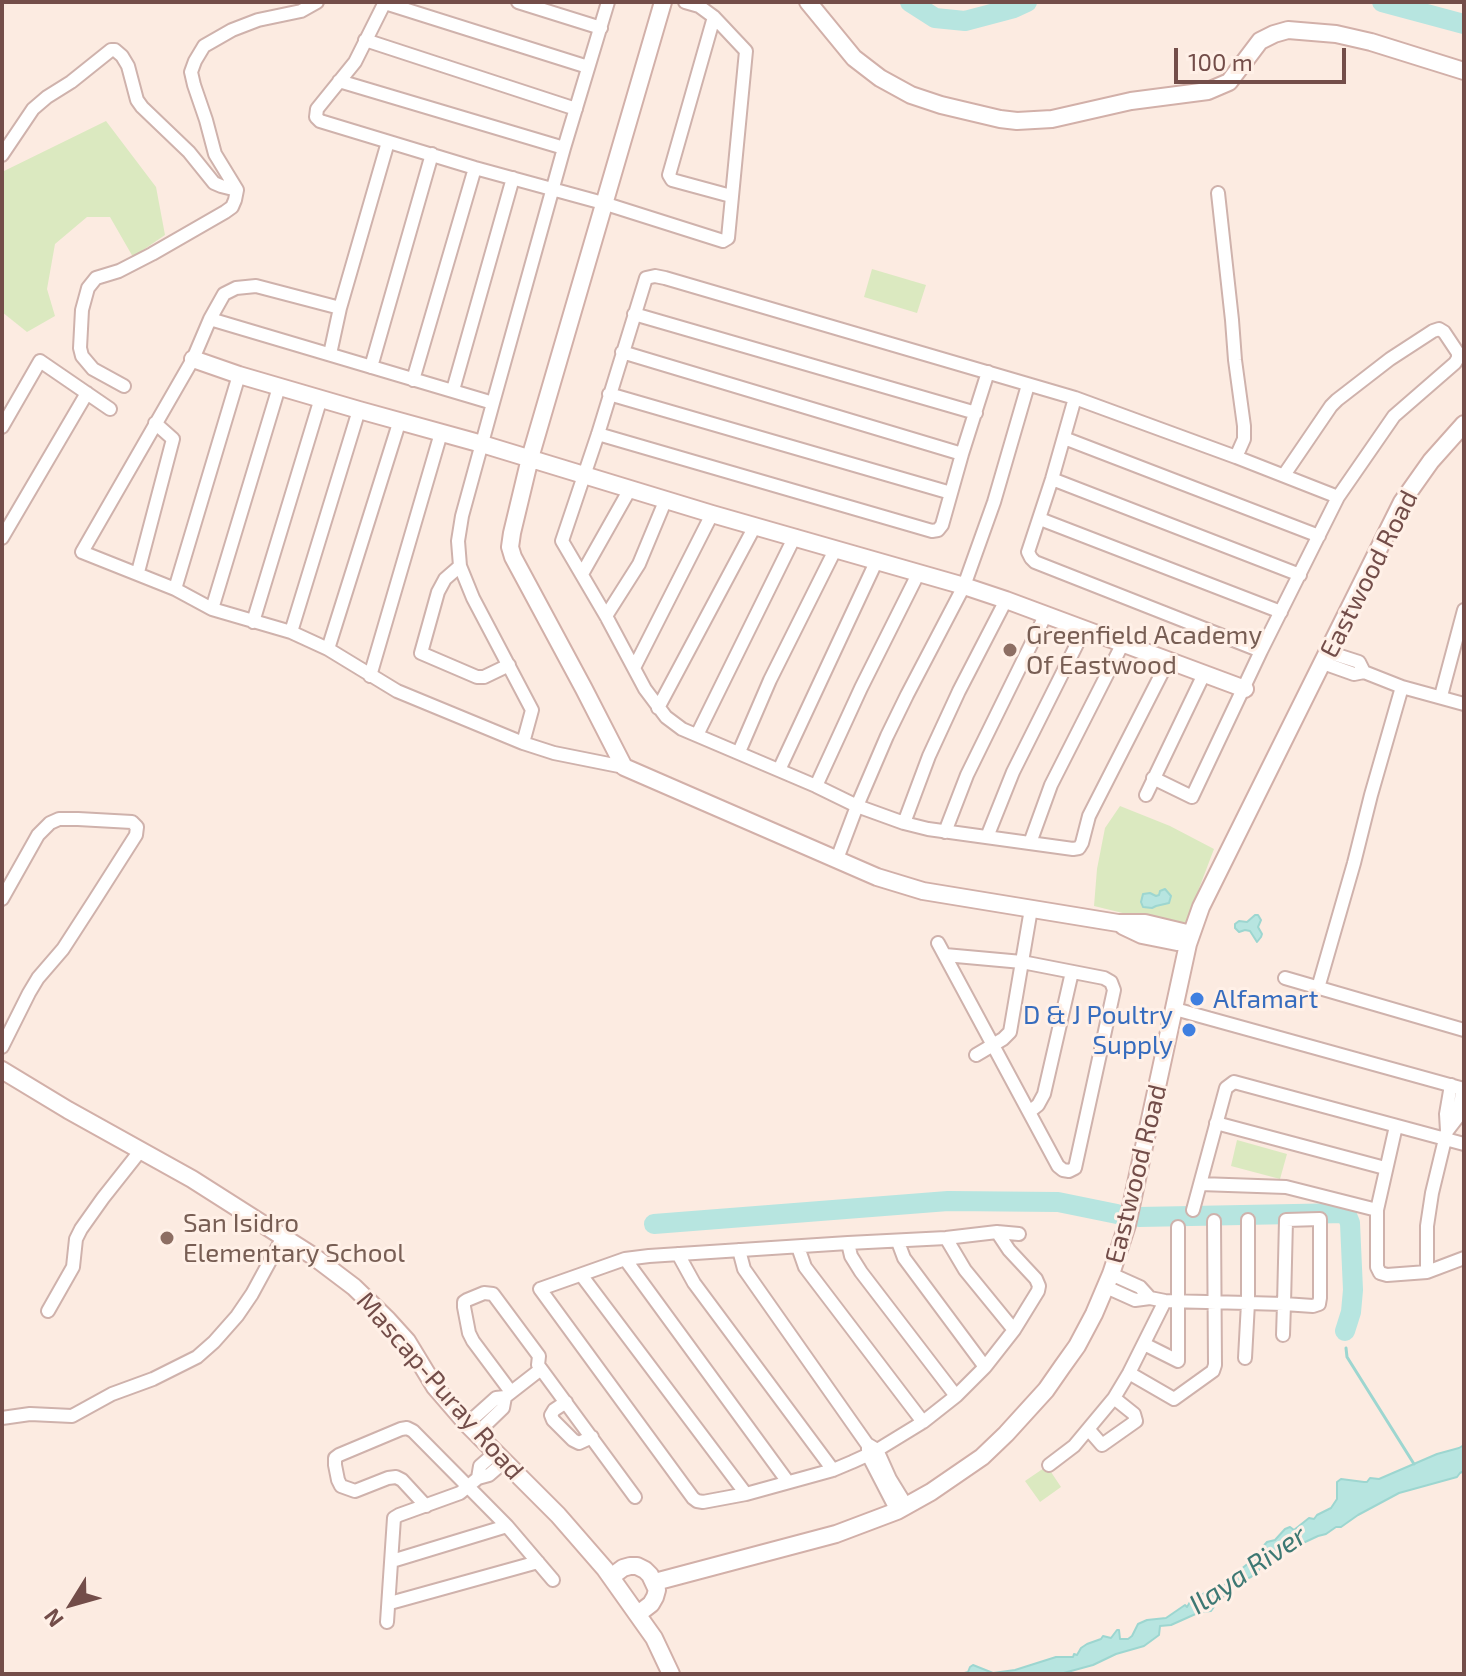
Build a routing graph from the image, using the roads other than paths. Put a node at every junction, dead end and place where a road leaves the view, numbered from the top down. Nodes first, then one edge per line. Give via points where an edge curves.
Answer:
1 (317, 2) edge
2 (518, 2) edge
3 (608, 2) edge
4 (663, 2) edge
5 (685, 2) edge
6 (808, 2) edge
7 (385, 3) edge
8 (714, 17) junction
9 (601, 28) junction
10 (365, 40) junction
11 (588, 67) junction
12 (1464, 71) edge
13 (339, 81) junction
14 (576, 109) junction
15 (388, 142) junction
16 (564, 148) junction
17 (432, 154) junction
18 (2, 155) edge
19 (475, 168) junction
20 (513, 178) junction
21 (237, 190) junction
22 (554, 191) junction
23 (1218, 193) dead end
24 (731, 196) junction
25 (603, 203) junction
26 (340, 308) junction
27 (634, 314) junction
28 (210, 319) junction
29 (622, 352) junction
30 (330, 354) junction
31 (193, 359) junction
32 (86, 362) junction
33 (371, 367) junction
34 (988, 372) junction
35 (239, 375) junction
36 (413, 380) junction
37 (72, 382) junction
38 (1028, 385) junction
39 (124, 386) dead end
40 (279, 387) junction
41 (453, 390) junction
42 (87, 393) junction
43 (609, 394) junction
44 (321, 398) junction
45 (1075, 398) junction
46 (493, 403) junction
47 (110, 409) dead end
48 (359, 410) junction
49 (976, 413) junction
50 (400, 420) junction
51 (155, 423) junction
52 (1464, 424) edge
53 (2, 427) edge
54 (441, 433) junction
55 (598, 434) junction
56 (1064, 438) junction
57 (482, 444) junction
58 (962, 454) junction
59 (1236, 457) junction
60 (530, 458) junction
61 (583, 474) junction
62 (1284, 475) junction
63 (1052, 479) junction
64 (630, 489) junction
65 (951, 493) junction
66 (1338, 497) junction
67 (666, 499) junction
68 (712, 514) junction
69 (1040, 519) junction
70 (755, 526) junction
71 (795, 536) junction
72 (1319, 536) junction
73 (2, 538) edge
74 (835, 550) junction
75 (876, 562) junction
76 (460, 566) junction
77 (138, 572) junction
78 (582, 574) junction
79 (918, 574) junction
80 (1300, 575) junction
81 (964, 586) junction
82 (175, 589) junction
83 (1006, 600) junction
84 (212, 609) junction
85 (1464, 610) edge
86 (1281, 612) junction
87 (606, 616) junction
88 (1045, 616) junction
89 (253, 622) junction
90 (1084, 630) junction
91 (291, 632) junction
92 (1123, 643) junction
93 (328, 649) junction
94 (1261, 651) junction
95 (1326, 657) junction
96 (1168, 661) junction
97 (509, 665) junction
98 (635, 666) junction
99 (1204, 674) junction
100 (370, 676) junction
101 (1402, 687) junction
102 (1245, 689) junction
103 (1441, 696) junction
104 (1464, 704) edge
105 (658, 708) junction
106 (697, 735) junction
107 (523, 743) junction
108 (739, 752) junction
109 (624, 767) junction
110 (779, 770) junction
111 (1153, 778) junction
112 (816, 786) junction
113 (1146, 795) dead end
114 (857, 806) junction
115 (904, 823) junction
116 (945, 832) junction
117 (987, 837) junction
118 (1030, 843) junction
119 (837, 859) junction
120 (2, 899) edge
121 (1031, 909) junction
122 (1190, 939) junction
123 (938, 943) dead end
124 (945, 955) junction
125 (1022, 962) junction
126 (1072, 972) junction
127 (1285, 978) dead end
128 (1318, 988) junction
129 (1175, 1009) junction
130 (1464, 1030) edge
131 (993, 1045) junction
132 (2, 1047) edge
133 (976, 1055) dead end
134 (2, 1070) edge
135 (1459, 1088) edge
136 (1029, 1112) junction
137 (1216, 1123) junction
138 (1396, 1126) junction
139 (1446, 1135) junction
140 (1464, 1144) edge
141 (141, 1150) junction
142 (1385, 1168) junction
143 (1200, 1184) junction
144 (1193, 1210) dead end
145 (1377, 1210) junction
146 (1248, 1220) dead end
147 (1214, 1221) dead end
148 (1178, 1227) dead end
149 (997, 1232) junction
150 (1019, 1234) dead end
151 (283, 1237) junction
152 (946, 1238) junction
153 (898, 1242) junction
154 (848, 1243) junction
155 (798, 1247) junction
156 (739, 1250) junction
157 (678, 1254) junction
158 (1464, 1258) edge
159 (625, 1259) junction
160 (1427, 1272) junction
161 (582, 1276) junction
162 (1109, 1281) junction
163 (1165, 1301) junction
164 (1179, 1302) junction
165 (1214, 1303) junction
166 (1248, 1303) junction
167 (1284, 1304) junction
168 (48, 1311) dead end
169 (1014, 1330) junction
170 (1283, 1335) dead end
171 (1144, 1344) junction
172 (1245, 1358) dead end
173 (539, 1367) junction
174 (985, 1367) junction
175 (1129, 1373) junction
176 (508, 1395) junction
177 (956, 1396) junction
178 (1114, 1398) junction
179 (566, 1402) junction
180 (2, 1418) edge
181 (923, 1422) junction
182 (472, 1429) junction
183 (1089, 1430) junction
184 (592, 1437) junction
185 (871, 1449) junction
186 (499, 1457) junction
187 (1049, 1465) dead end
188 (833, 1470) junction
189 (473, 1482) junction
190 (788, 1482) junction
191 (746, 1494) junction
192 (635, 1497) dead end
193 (426, 1506) junction
194 (902, 1508) junction
195 (507, 1526) junction
196 (392, 1561) junction
197 (538, 1562) junction
198 (611, 1577) junction
199 (553, 1580) dead end
200 (655, 1582) junction
201 (390, 1603) junction
202 (638, 1614) junction
203 (387, 1622) dead end
204 (671, 1674) edge

1 - 21 street via 232,30 204,46 195,61 191,72 215,154
2 - 9 street
3 - 9 street
4 - 25 street
5 - 8 street
6 - 12 street via 854,58 880,78 941,105 1008,120 1052,119 1208,91 1229,82 1260,41 1288,30 1371,42
7 - 10 street
7 - 11 street
8 - 24 street via 746,51
8 - 24 street via 669,175
9 - 11 street
10 - 13 street
10 - 14 street
11 - 14 street
13 - 15 street via 316,117
13 - 16 street
14 - 16 street
15 - 17 street
15 - 26 street
16 - 22 street
17 - 19 street
17 - 33 street
18 - 21 street via 33,109 115,50 128,66 142,107 214,183
19 - 20 street
19 - 36 street
20 - 22 street
20 - 41 street
21 - 32 street via 225,212 91,283 81,319 80,348
22 - 25 street
22 - 46 street
23 - 59 street via 1244,426
24 - 25 street via 728,238 723,241
25 - 60 street
26 - 28 street via 256,286 224,294
26 - 30 street
27 - 29 street
27 - 34 street via 646,278 655,276
27 - 49 street
28 - 30 street
28 - 31 street
29 - 43 street
29 - 58 street
30 - 33 street
31 - 35 street
31 - 51 street
32 - 37 street
32 - 39 street
33 - 36 street
34 - 38 street
34 - 49 street
35 - 40 street
35 - 82 street
36 - 41 street
37 - 42 street
37 - 53 street via 40,361
38 - 45 street
38 - 81 street
40 - 44 street
40 - 84 street
41 - 46 street
42 - 47 street
42 - 73 street
43 - 55 street
43 - 65 street
44 - 48 street
44 - 89 street
45 - 56 street
45 - 59 street
46 - 57 street
48 - 50 street
48 - 91 street
49 - 58 street
50 - 54 street
50 - 93 street
51 - 77 street via 173,439
51 - 77 street via 82,552
52 - 95 street, Eastwood Road via 1402,502
54 - 57 street
54 - 100 street
55 - 61 street
55 - 65 street via 932,531 942,525
56 - 63 street
56 - 72 street
57 - 60 street
57 - 76 street via 462,516
58 - 65 street
59 - 62 street
60 - 61 street
60 - 109 street via 512,533 513,557
61 - 64 street
61 - 78 street via 562,541
62 - 66 street
62 - 66 street via 1337,400 1433,331 1444,332 1458,353 1455,363 1394,416
63 - 69 street
63 - 80 street
64 - 67 street
64 - 78 street
66 - 72 street
67 - 68 street
67 - 87 street via 639,564
68 - 70 street
68 - 98 street
69 - 86 street
69 - 94 street via 1028,552 1035,562
70 - 71 street
70 - 105 street
71 - 74 street
71 - 106 street
72 - 80 street
74 - 75 street
74 - 108 street
75 - 79 street
75 - 110 street
76 - 97 street
76 - 97 street via 438,592 421,653 477,677
77 - 82 street
78 - 87 street
79 - 81 street
79 - 112 street
80 - 86 street
81 - 83 street
81 - 114 street
82 - 84 street
83 - 88 street
83 - 115 street via 929,756
84 - 89 street
85 - 103 street
86 - 94 street
87 - 98 street
88 - 90 street
88 - 116 street
89 - 91 street
90 - 92 street
90 - 117 street via 1013,772
91 - 93 street
92 - 96 street
92 - 118 street via 1051,785
93 - 100 street
94 - 102 street
95 - 101 street via 1354,674 1364,672
95 - 122 street, Eastwood Road via 1209,889
96 - 99 street
96 - 118 street via 1089,816 1079,848
97 - 107 street via 532,710
98 - 105 street
99 - 102 street
99 - 111 street
100 - 107 street
101 - 103 street
101 - 128 street
102 - 111 street via 1192,797
103 - 104 street
105 - 106 street
106 - 108 street
107 - 109 street
108 - 110 street
109 - 119 street
110 - 112 street
111 - 113 street
112 - 114 street
114 - 115 street
114 - 119 street
115 - 116 street
116 - 117 street
117 - 118 street
119 - 121 street via 923,891
120 - 132 street via 50,823 78,819 132,822 137,827 63,949 38,978
121 - 122 street via 1145,923
121 - 125 street
122 - 129 street, Eastwood Road
123 - 124 street
124 - 125 street
124 - 131 street
125 - 126 street
125 - 131 street via 1010,1032
126 - 136 street via 1043,1100
126 - 136 street via 1104,978 1114,990 1075,1168 1058,1166
127 - 128 street
128 - 130 street
129 - 135 street
129 - 162 street, Eastwood Road via 1133,1202
131 - 133 street
131 - 136 street
134 - 141 street, Mascap-Puray Road
135 - 139 street via 1446,1114
137 - 138 street via 1226,1088 1234,1082
137 - 142 street
137 - 143 street
138 - 139 street
138 - 142 street
139 - 140 street
139 - 160 street via 1427,1226
141 - 151 street, Mascap-Puray Road
141 - 168 street via 81,1229 73,1267
142 - 145 street
143 - 144 street
143 - 145 street via 1286,1187
145 - 160 street via 1380,1273
146 - 166 street
147 - 165 street
148 - 164 street
149 - 150 street
149 - 152 street
149 - 169 street via 1039,1286
151 - 180 street via 237,1316 197,1357 72,1416
151 - 182 street, Mascap-Puray Road via 336,1272 388,1320
152 - 153 street
152 - 169 street
153 - 154 street
153 - 174 street via 904,1258
154 - 155 street
154 - 177 street via 861,1272
155 - 156 street
155 - 181 street via 805,1267
156 - 157 street
156 - 185 street via 744,1269
157 - 159 street
157 - 188 street
158 - 160 street
159 - 161 street
159 - 190 street
161 - 191 street
161 - 191 street via 540,1289 693,1498 703,1502
162 - 163 street via 1140,1287 1150,1298
162 - 194 street, Eastwood Road via 1077,1346 1026,1414 982,1457
163 - 164 street
163 - 171 street
164 - 165 street
164 - 171 street via 1178,1361
165 - 166 street
165 - 175 street via 1215,1365 1209,1375 1174,1399
166 - 167 street
166 - 172 street
167 - 167 street via 1319,1304 1320,1219 1286,1220
167 - 170 street
169 - 174 street
171 - 175 street
173 - 176 street
173 - 176 street via 539,1356 493,1294 464,1302 469,1333
173 - 179 street
174 - 177 street
175 - 178 street
176 - 182 street via 503,1408
177 - 181 street
178 - 183 street
178 - 183 street via 1136,1421 1102,1445
179 - 184 street
179 - 184 street via 554,1410 553,1420 579,1443
181 - 185 street
182 - 186 street, Mascap-Puray Road
183 - 187 street
184 - 192 street
185 - 188 street
185 - 194 street
186 - 189 street via 489,1475
186 - 198 street, Mascap-Puray Road
188 - 190 street
189 - 193 street
189 - 193 street via 407,1428 335,1458 341,1486 355,1491 396,1477
189 - 195 street
190 - 191 street
193 - 196 street via 394,1518
194 - 200 street, Eastwood Road via 836,1534
195 - 196 street
195 - 197 street
196 - 201 street
197 - 199 street
197 - 201 street
198 - 200 street via 637,1566
198 - 202 street, Mascap-Puray Road
200 - 202 street via 655,1597
201 - 203 street
202 - 204 street, Mascap-Puray Road

